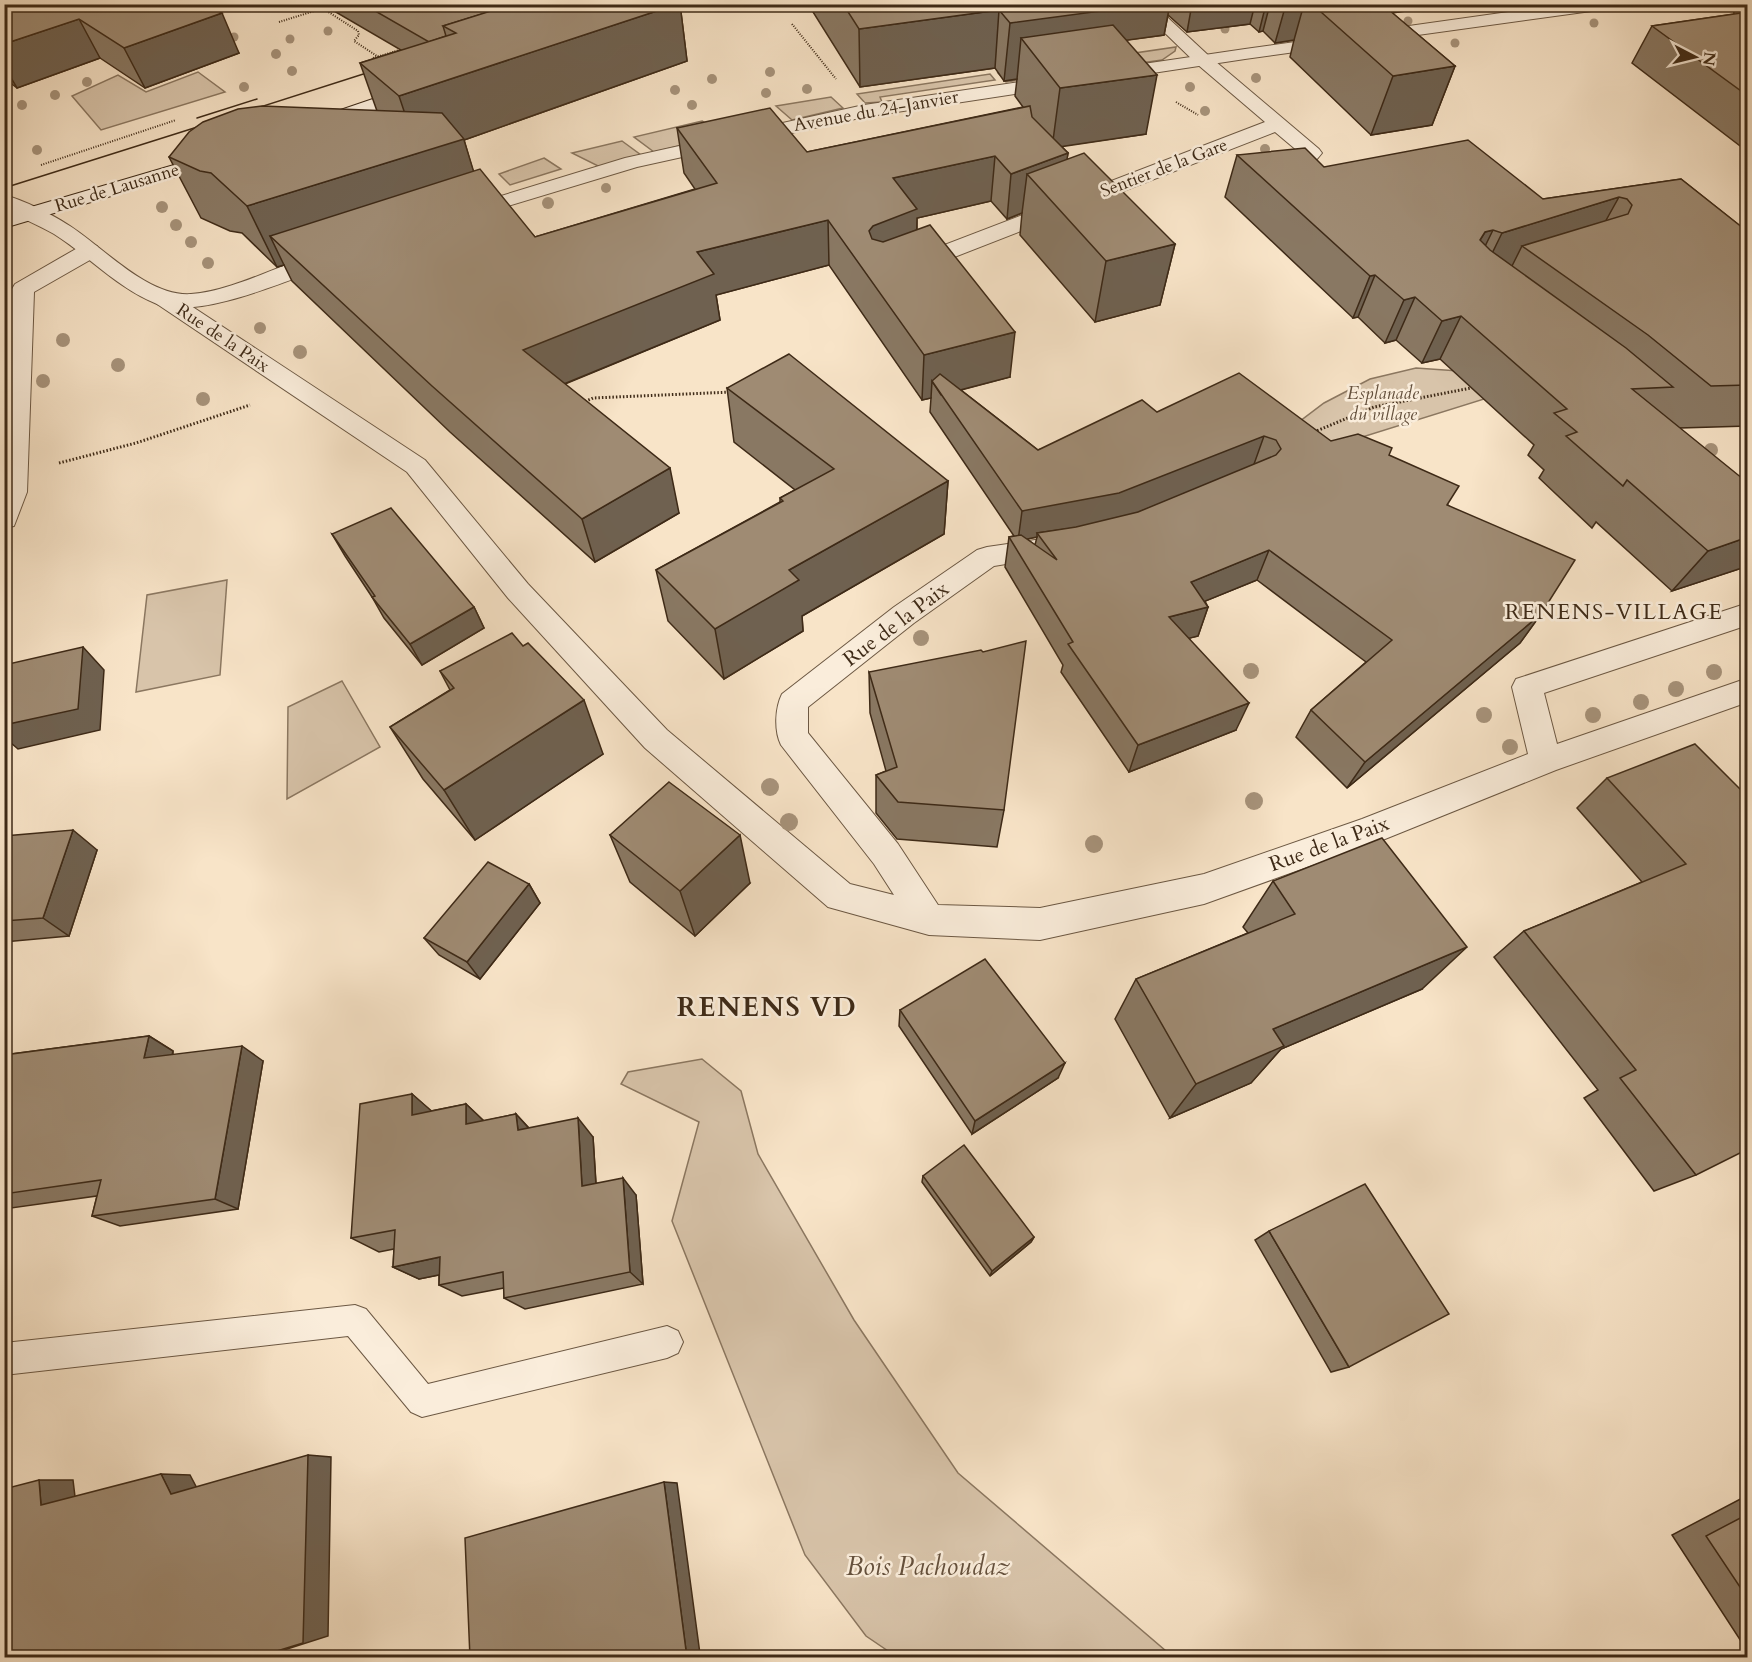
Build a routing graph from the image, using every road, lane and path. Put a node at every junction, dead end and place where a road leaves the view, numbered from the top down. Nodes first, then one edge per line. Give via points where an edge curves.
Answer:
1 (316, 4) edge
2 (1143, 4) edge
3 (1606, 4) edge
4 (321, 8) junction
5 (341, 20) junction
6 (349, 21) dead end
7 (279, 22) dead end
8 (358, 22) dead end
9 (792, 24) dead end
10 (358, 30) junction
11 (410, 46) edge
12 (378, 56) junction
13 (373, 58) edge
14 (1203, 60) junction
15 (384, 62) edge
16 (433, 85) edge
17 (864, 111) junction
18 (176, 120) dead end
19 (1278, 124) junction
20 (298, 131) edge
21 (231, 153) edge
22 (41, 165) dead end
23 (1289, 171) edge
24 (4, 201) edge
25 (28, 214) junction
26 (443, 220) edge
27 (4, 222) edge
28 (89, 251) junction
29 (345, 252) edge
30 (893, 273) edge
31 (165, 299) junction
32 (12, 366) edge
33 (1477, 387) dead end
34 (734, 392) edge
35 (582, 403) edge
36 (238, 410) dead end
37 (1308, 435) edge
38 (15, 483) junction
39 (4, 519) edge
40 (1079, 542) edge
41 (1748, 614) edge
42 (1748, 690) edge
43 (1545, 760) junction
44 (929, 920) junction
45 (667, 1342) dead end
46 (4, 1359) edge

1 - 4 path
2 - 14 street
3 - 14 street, Avenue du 24-Janvier
4 - 5 path
4 - 7 path
5 - 6 path
5 - 10 path
8 - 10 path
9 - 17 path
10 - 12 path via 354,41
11 - 12 path
12 - 13 path
12 - 15 path
14 - 17 street, Avenue du 24-Janvier
14 - 19 street
16 - 20 street
17 - 26 street, Avenue du 24-Janvier via 632,162
18 - 22 path
19 - 23 street via 1312,153
19 - 30 street, Sentier de la Gare
21 - 25 street, Rue de Lausanne
24 - 25 street, Rue de la Paix
25 - 27 street, Rue de Lausanne
25 - 28 street, Rue de la Paix via 62,230
28 - 31 street, Rue de la Paix via 124,277
28 - 32 street via 22,289
29 - 31 street via 225,294 191,301
31 - 44 street, Rue de la Paix via 416,466 518,591 656,739 840,896
32 - 38 street
33 - 37 path via 1374,406
34 - 35 path via 593,399
36 - 38 path
38 - 39 street
40 - 44 street, Rue de la Paix via 987,557 904,615 793,702 792,736 886,854
41 - 43 street via 1527,687
42 - 43 street, Rue de la Paix
43 - 44 street, Rue de la Paix via 1373,829 1204,889 1040,924
45 - 46 lane via 422,1401 355,1320

